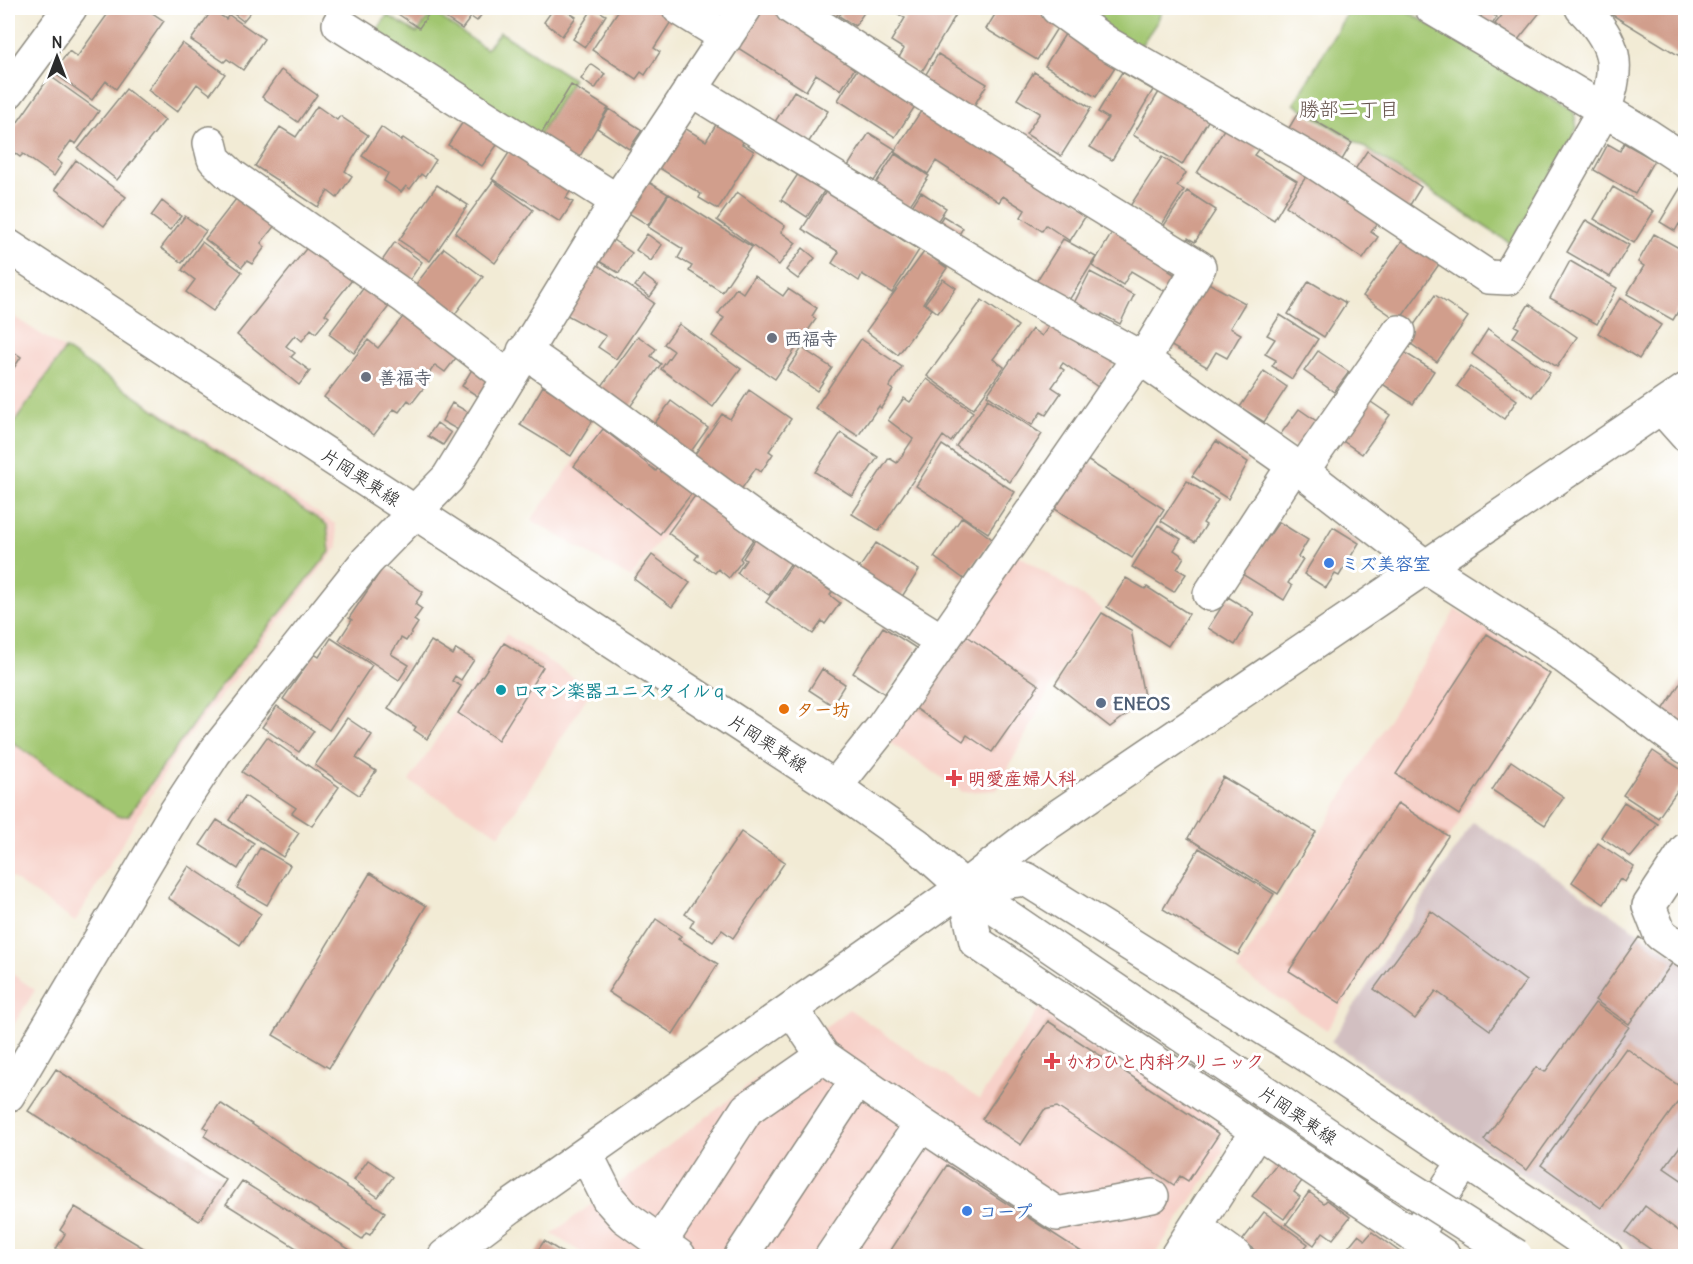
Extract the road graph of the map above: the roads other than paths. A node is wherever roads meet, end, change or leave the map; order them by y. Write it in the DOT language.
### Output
graph roads {
  1 [pos="70,8"];
  2 [pos="679,8"];
  3 [pos="746,8"];
  4 [pos="792,8"];
  5 [pos="1057,8"];
  6 [pos="1432,8"];
  7 [pos="1582,8"];
  8 [pos="339,24"];
  9 [pos="726,37"];
  10 [pos="690,89"];
  11 [pos="8,92"];
  12 [pos="1604,110"];
  13 [pos="210,143"];
  14 [pos="1686,161"];
  15 [pos="617,201"];
  16 [pos="8,246"];
  17 [pos="1399,332"];
  18 [pos="1139,357"];
  19 [pos="516,364"];
  20 [pos="1673,398"];
  21 [pos="1686,435"];
  22 [pos="1298,468"];
  23 [pos="414,512"];
  24 [pos="1427,568"];
  25 [pos="1210,594"];
  26 [pos="942,641"];
  27 [pos="1686,747"];
  28 [pos="835,787"];
  29 [pos="1686,850"];
  30 [pos="964,887"];
  31 [pos="1686,952"];
  32 [pos="792,1010"];
  33 [pos="823,1056"];
  34 [pos="12,1077"];
  35 [pos="857,1080"];
  36 [pos="921,1124"];
  37 [pos="1257,1131"];
  38 [pos="586,1154"];
  39 [pos="1465,1161"];
  40 [pos="1152,1196"];
  41 [pos="1196,1228"];
  42 [pos="1414,1237"];
  43 [pos="669,1250"];
  44 [pos="445,1257"];
  45 [pos="741,1257"];
  46 [pos="832,1257"];
  47 [pos="1177,1257"];
  48 [pos="1235,1257"];
  49 [pos="1444,1257"];
  50 [pos="1516,1257"];
  51 [pos="1606,1257"];
  1 -- 11 [label="street"];
  2 -- 9 [label="street"];
  3 -- 9 [label="street"];
  4 -- 18 [label="street"];
  5 -- 12 [label="street"];
  6 -- 12 [label="street"];
  7 -- 12 [label="street"];
  8 -- 15 [label="street"];
  9 -- 10 [label="street"];
  10 -- 15 [label="street"];
  10 -- 18 [label="street"];
  12 -- 14 [label="street"];
  13 -- 19 [label="street"];
  15 -- 19 [label="street"];
  16 -- 23 [label="street, 片岡栗東線"];
  17 -- 22 [label="street"];
  18 -- 22 [label="street"];
  18 -- 26 [label="street"];
  19 -- 23 [label="street"];
  19 -- 26 [label="street"];
  20 -- 21 [label="street"];
  20 -- 24 [label="street"];
  22 -- 24 [label="street"];
  22 -- 25 [label="street"];
  23 -- 28 [label="street, 片岡栗東線"];
  23 -- 34 [label="street"];
  24 -- 27 [label="street"];
  24 -- 30 [label="street"];
  26 -- 28 [label="street"];
  28 -- 30 [label="street, 片岡栗東線"];
  29 -- 31 [label="street"];
  30 -- 32 [label="street"];
  30 -- 37 [label="street"];
  30 -- 39 [label="street"];
  30 -- 50 [label="street, 片岡栗東線, bridge"];
  32 -- 33 [label="street"];
  32 -- 38 [label="street"];
  33 -- 35 [label="street"];
  33 -- 43 [label="street"];
  35 -- 36 [label="street"];
  35 -- 45 [label="street"];
  36 -- 40 [label="street"];
  36 -- 46 [label="street"];
  37 -- 41 [label="street"];
  37 -- 42 [label="street"];
  38 -- 43 [label="street"];
  38 -- 44 [label="street"];
  39 -- 42 [label="street"];
  39 -- 51 [label="street"];
  41 -- 47 [label="street"];
  41 -- 48 [label="street"];
  42 -- 49 [label="street"];
}
